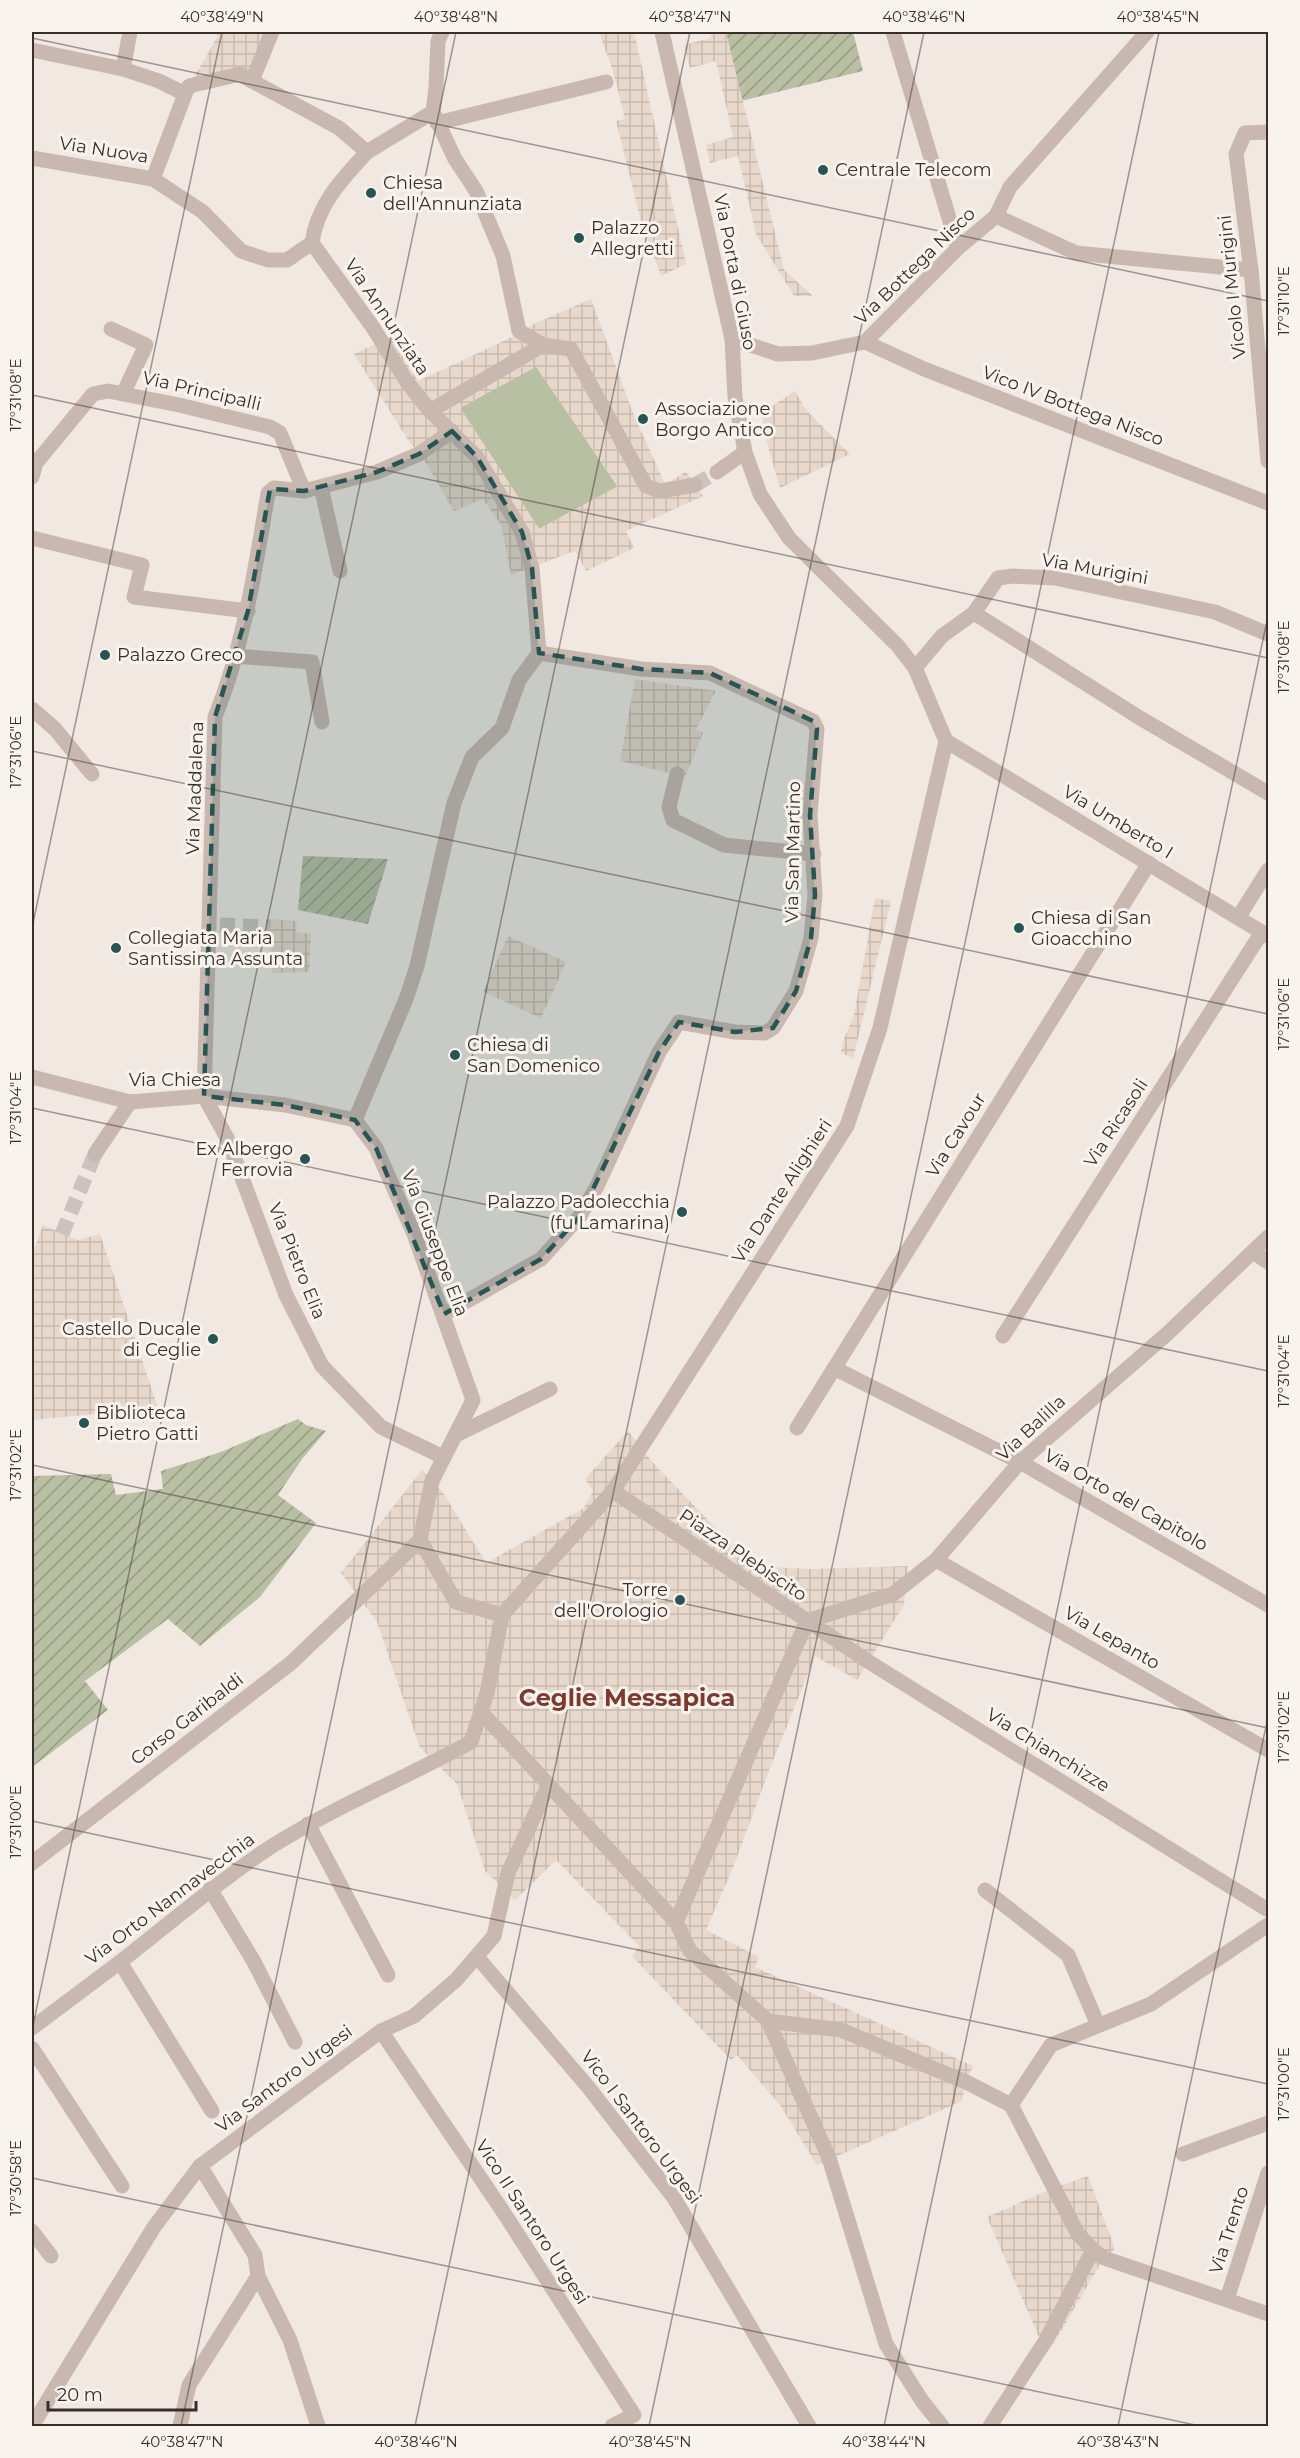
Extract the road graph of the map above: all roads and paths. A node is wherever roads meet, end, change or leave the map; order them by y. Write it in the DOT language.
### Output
graph roads {
  1 [pos="130,32"];
  2 [pos="272,32"];
  3 [pos="442,32"];
  4 [pos="662,32"];
  5 [pos="892,32"];
  6 [pos="1147,32"];
  7 [pos="32,50"];
  8 [pos="123,69"];
  9 [pos="252,81"];
  10 [pos="606,82"];
  11 [pos="185,94"];
  12 [pos="435,118"];
  13 [pos="1269,132"];
  14 [pos="367,152"];
  15 [pos="32,158"];
  16 [pos="153,179"];
  17 [pos="996,216"];
  18 [pos="312,243"];
  19 [pos="958,248"];
  20 [pos="1251,270"];
  21 [pos="111,329"];
  22 [pos="732,339"];
  23 [pos="865,342"];
  24 [pos="543,345"];
  25 [pos="123,394"];
  26 [pos="430,411"];
  27 [pos="452,431"];
  28 [pos="745,452"];
  29 [pos="1269,461"];
  30 [pos="33,466"];
  31 [pos="717,472"];
  32 [pos="695,485"];
  33 [pos="321,487"];
  34 [pos="304,491"];
  35 [pos="1269,503"];
  36 [pos="32,538"];
  37 [pos="340,571"];
  38 [pos="248,611"];
  39 [pos="974,613"];
  40 [pos="1269,633"];
  41 [pos="539,653"];
  42 [pos="235,656"];
  43 [pos="915,668"];
  44 [pos="32,709"];
  45 [pos="322,722"];
  46 [pos="946,741"];
  47 [pos="92,774"];
  48 [pos="677,774"];
  49 [pos="1269,793"];
  50 [pos="814,854"];
  51 [pos="1149,863"];
  52 [pos="1269,870"];
  53 [pos="1238,918"];
  54 [pos="1265,934"];
  55 [pos="32,1077"];
  56 [pos="204,1096"];
  57 [pos="130,1102"];
  58 [pos="355,1120"];
  59 [pos="95,1154"];
  60 [pos="1269,1237"];
  61 [pos="1252,1252"];
  62 [pos="1269,1262"];
  63 [pos="444,1314"];
  64 [pos="1003,1336"];
  65 [pos="834,1368"];
  66 [pos="550,1389"];
  67 [pos="797,1428"];
  68 [pos="458,1434"];
  69 [pos="443,1457"];
  70 [pos="1020,1462"];
  71 [pos="613,1491"];
  72 [pos="420,1540"];
  73 [pos="936,1560"];
  74 [pos="1269,1605"];
  75 [pos="502,1615"];
  76 [pos="807,1622"];
  77 [pos="482,1713"];
  78 [pos="1269,1750"];
  79 [pos="548,1786"];
  80 [pos="308,1824"];
  81 [pos="32,1863"];
  82 [pos="210,1889"];
  83 [pos="986,1890"];
  84 [pos="1269,1910"];
  85 [pos="676,1922"];
  86 [pos="1269,1925"];
  87 [pos="478,1958"];
  88 [pos="120,1962"];
  89 [pos="388,1975"];
  90 [pos="768,2021"];
  91 [pos="1098,2025"];
  92 [pos="32,2028"];
  93 [pos="381,2031"];
  94 [pos="295,2042"];
  95 [pos="32,2048"];
  96 [pos="1011,2105"];
  97 [pos="212,2111"];
  98 [pos="1269,2123"];
  99 [pos="1183,2154"];
  100 [pos="200,2166"];
  101 [pos="1268,2174"];
  102 [pos="122,2186"];
  103 [pos="32,2231"];
  104 [pos="1093,2250"];
  105 [pos="51,2256"];
  106 [pos="258,2276"];
  107 [pos="1227,2299"];
  108 [pos="1269,2314"];
  109 [pos="32,2427"];
  110 [pos="180,2427"];
  111 [pos="318,2427"];
  112 [pos="612,2427"];
  113 [pos="809,2427"];
  114 [pos="942,2427"];
  115 [pos="990,2427"];
  1 -- 8 [label="street"];
  2 -- 9 [label="street"];
  3 -- 12 [label="street"];
  4 -- 22 [label="street, Via Porta di Giuso"];
  5 -- 19 [label="street"];
  6 -- 17 [label="street, Via Bottega Nisco"];
  7 -- 8 [label="street"];
  8 -- 11 [label="street"];
  9 -- 11 [label="street"];
  9 -- 14 [label="street"];
  10 -- 12 [label="street"];
  11 -- 16 [label="street, Via Nuova"];
  12 -- 14 [label="street"];
  12 -- 24 [label="street"];
  13 -- 20 [label="street, Vicolo I Murigini"];
  14 -- 18 [label="street"];
  15 -- 16 [label="street, Via Nuova"];
  16 -- 18 [label="street"];
  17 -- 19 [label="street, Via Bottega Nisco"];
  17 -- 20 [label="street"];
  18 -- 26 [label="street, Via Annunziata"];
  19 -- 23 [label="street, Via Bottega Nisco"];
  20 -- 29 [label="street, Vicolo I Murigini"];
  21 -- 25 [label="street, Via Principalli"];
  22 -- 23 [label="street, Via Bottega Nisco"];
  22 -- 28 [label="street, Via Porta di Giuso"];
  23 -- 35 [label="street, Vico IV Bottega Nisco"];
  24 -- 26 [label="street"];
  24 -- 32 [label="street"];
  25 -- 30 [label="street, Via Principalli"];
  25 -- 34 [label="street, Via Principalli"];
  26 -- 27 [label="street, Via Annunziata"];
  27 -- 33 [label="street, Via Maddalena"];
  27 -- 41 [label="street, Via Annunziata"];
  28 -- 31 [label="street"];
  28 -- 43 [label="street, Via Porta di Giuso"];
  33 -- 34 [label="street, Via Maddalena"];
  33 -- 37 [label="street"];
  34 -- 38 [label="street, Via Maddalena"];
  36 -- 38 [label="street"];
  38 -- 42 [label="street, Via Maddalena"];
  39 -- 40 [label="street, Via Murigini"];
  39 -- 43 [label="street, Via Murigini"];
  39 -- 49 [label="street"];
  41 -- 50 [label="street, Via San Martino"];
  41 -- 58 [label="street"];
  42 -- 45 [label="street"];
  42 -- 56 [label="street, Via Maddalena"];
  43 -- 46 [label="street, Via Porta di Giuso"];
  44 -- 47 [label="street"];
  46 -- 51 [label="street, Via Umberto I"];
  46 -- 71 [label="street, Via Dante Alighieri"];
  48 -- 50 [label="street"];
  50 -- 63 [label="street, Via San Martino"];
  51 -- 53 [label="street, Via Umberto I"];
  51 -- 65 [label="street, Via Cavour"];
  52 -- 53 [label="street"];
  53 -- 54 [label="street, Via Umberto I"];
  54 -- 64 [label="street, Via Ricasoli"];
  55 -- 57 [label="street, Via Chiesa"];
  56 -- 57 [label="street, Via Chiesa"];
  56 -- 58 [label="street, Via Chiesa"];
  56 -- 69 [label="street, Via Pietro Elia"];
  57 -- 59 [label="street"];
  58 -- 63 [label="street, Via Giuseppe Elia"];
  60 -- 61 [label="street, Via Balilla"];
  61 -- 62 [label="street"];
  61 -- 70 [label="street, Via Balilla"];
  63 -- 68 [label="street, Via Giuseppe Elia"];
  65 -- 67 [label="street, Via Cavour"];
  65 -- 70 [label="street, Via Orto del Capitolo"];
  66 -- 68 [label="street"];
  68 -- 69 [label="street, Via Giuseppe Elia"];
  69 -- 72 [label="street, Via Giuseppe Elia"];
  70 -- 73 [label="street, Via Balilla"];
  70 -- 74 [label="street, Via Orto del Capitolo"];
  71 -- 75 [label="street"];
  71 -- 76 [label="street, Piazza Plebiscito"];
  72 -- 75 [label="street"];
  72 -- 81 [label="street, Corso Garibaldi"];
  73 -- 76 [label="street, Via Balilla"];
  73 -- 78 [label="street, Via Lepanto"];
  75 -- 77 [label="street"];
  76 -- 84 [label="street, Via Chianchizze"];
  76 -- 85 [label="street, Piazza Plebiscito"];
  77 -- 79 [label="street"];
  77 -- 80 [label="street, Via Orto Nannavecchia"];
  79 -- 85 [label="street"];
  79 -- 87 [label="street, Via Santoro Urgesi"];
  80 -- 82 [label="street, Via Orto Nannavecchia"];
  80 -- 89 [label="street"];
  82 -- 88 [label="street, Via Orto Nannavecchia"];
  82 -- 94 [label="street"];
  83 -- 91 [label="street"];
  85 -- 90 [label="street"];
  86 -- 91 [label="street"];
  87 -- 93 [label="street, Via Santoro Urgesi"];
  87 -- 113 [label="street, Vico I Santoro Urgesi"];
  88 -- 92 [label="street, Via Orto Nannavecchia"];
  88 -- 97 [label="street"];
  90 -- 96 [label="street"];
  90 -- 114 [label="street"];
  91 -- 96 [label="street"];
  93 -- 100 [label="street, Via Santoro Urgesi"];
  93 -- 112 [label="street, Vico II Santoro Urgesi"];
  95 -- 102 [label="street"];
  96 -- 104 [label="street"];
  98 -- 99 [label="street"];
  100 -- 106 [label="street"];
  100 -- 109 [label="street, Via Santoro Urgesi"];
  101 -- 107 [label="street, Via Trento"];
  103 -- 105 [label="street"];
  104 -- 107 [label="street"];
  104 -- 115 [label="street"];
  106 -- 110 [label="street"];
  106 -- 111 [label="street"];
  107 -- 108 [label="street"];
}
